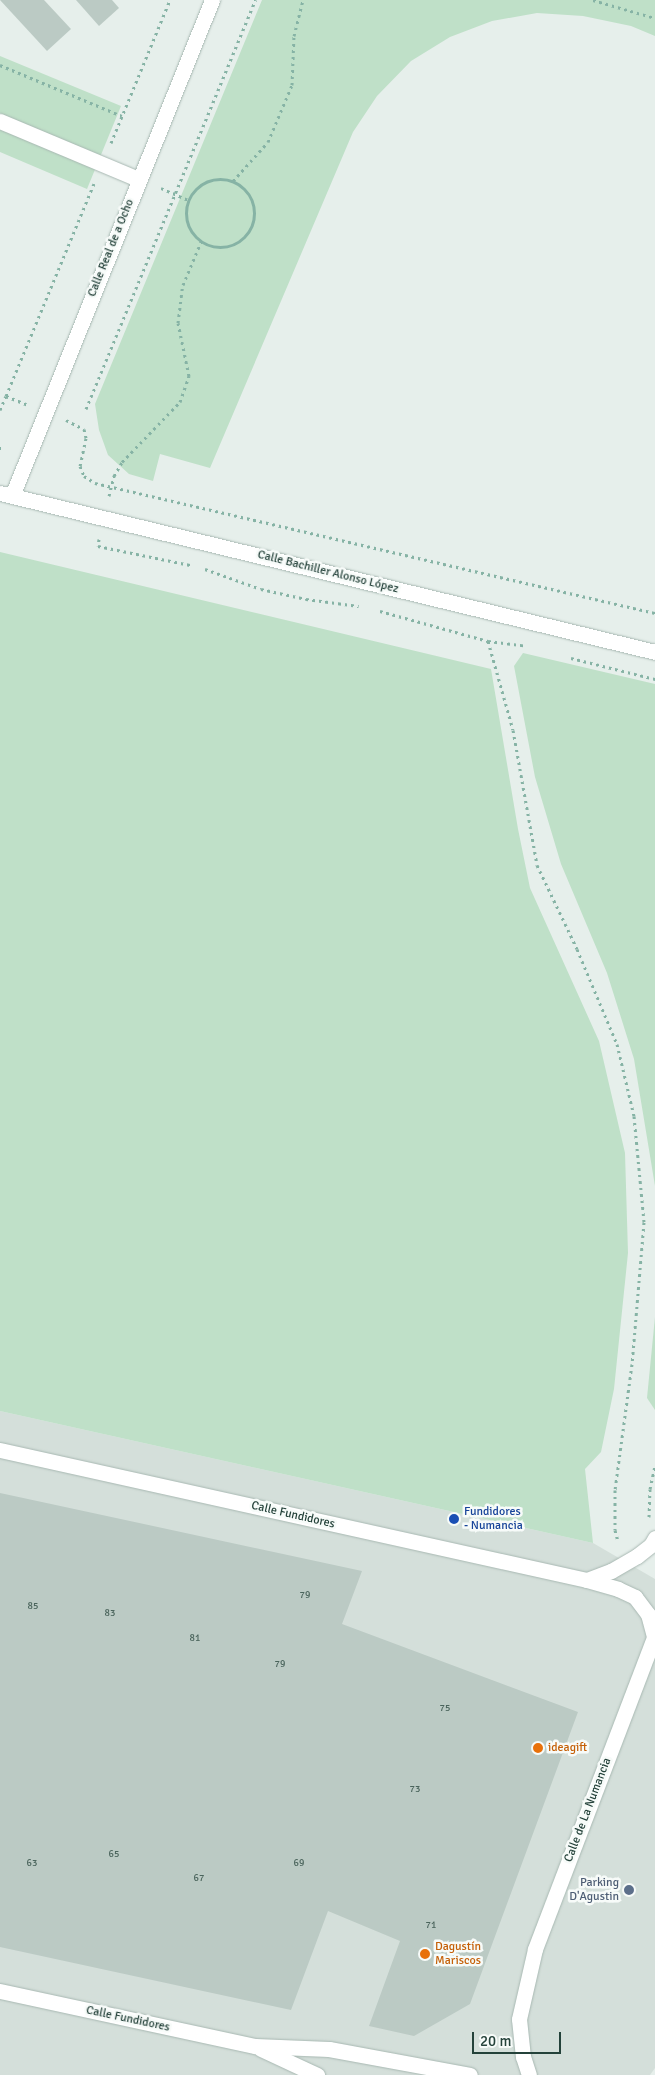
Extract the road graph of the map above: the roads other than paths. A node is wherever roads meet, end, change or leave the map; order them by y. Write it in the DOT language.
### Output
graph roads {
  1 [pos="212,0"];
  2 [pos="0,122"];
  3 [pos="138,179"];
  4 [pos="6,495"];
  5 [pos="655,652"];
  6 [pos="0,1450"];
  7 [pos="651,1543"];
  8 [pos="587,1580"];
  9 [pos="655,1635"];
  10 [pos="0,1991"];
  11 [pos="256,2046"];
  12 [pos="317,2075"];
  13 [pos="470,2075"];
  14 [pos="529,2075"];
  1 -- 3 [label="street, Calle Real de a Ocho"];
  2 -- 3 [label="street"];
  3 -- 4 [label="street, Calle Real de a Ocho"];
  4 -- 5 [label="street, Calle Bachiller Alonso López"];
  6 -- 8 [label="street, Calle Fundidores"];
  7 -- 8 [label="street"];
  8 -- 9 [label="street, Calle Fundidores"];
  9 -- 14 [label="street, Calle de La Numancia"];
  10 -- 11 [label="street, Calle Fundidores"];
  11 -- 12 [label="street, Calle Fundidores"];
  11 -- 13 [label="street, Calle Fundidores"];
}
